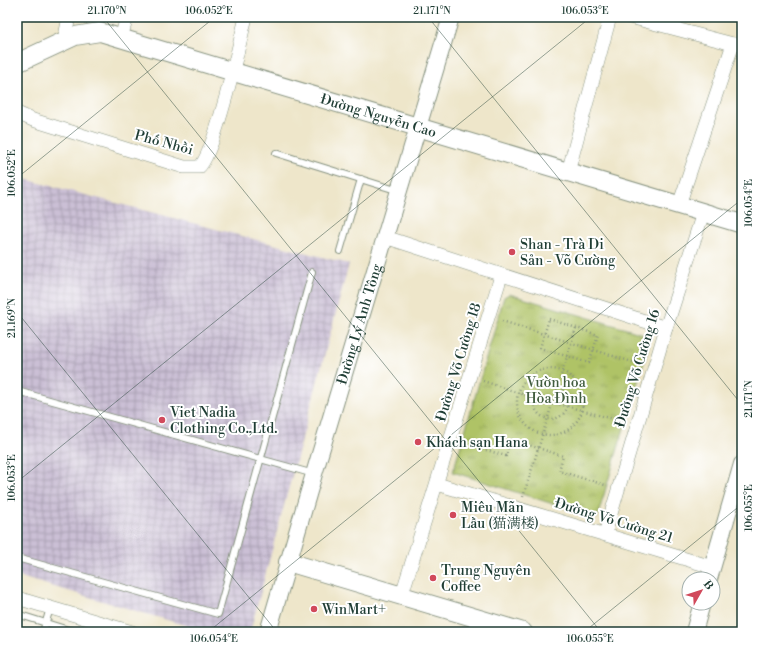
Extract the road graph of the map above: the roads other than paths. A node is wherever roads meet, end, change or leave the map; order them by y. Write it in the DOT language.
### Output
graph roads {
  1 [pos="69,17"];
  2 [pos="127,17"];
  3 [pos="246,17"];
  4 [pos="450,17"];
  5 [pos="610,17"];
  6 [pos="630,17"];
  7 [pos="121,38"];
  8 [pos="64,41"];
  9 [pos="737,44"];
  10 [pos="17,63"];
  11 [pos="233,71"];
  12 [pos="17,113"];
  13 [pos="419,128"];
  14 [pos="276,153"];
  15 [pos="568,172"];
  16 [pos="361,179"];
  17 [pos="399,191"];
  18 [pos="679,205"];
  19 [pos="703,212"];
  20 [pos="742,224"];
  21 [pos="385,237"];
  22 [pos="340,251"];
  23 [pos="312,272"];
  24 [pos="501,276"];
  25 [pos="666,328"];
  26 [pos="17,391"];
  27 [pos="261,459"];
  28 [pos="742,464"];
  29 [pos="314,474"];
  30 [pos="437,484"];
  31 [pos="605,534"];
  32 [pos="17,558"];
  33 [pos="288,562"];
  34 [pos="705,571"];
  35 [pos="711,571"];
  36 [pos="402,594"];
  37 [pos="17,598"];
  38 [pos="50,608"];
  39 [pos="700,611"];
  40 [pos="17,614"];
  41 [pos="46,623"];
  42 [pos="43,632"];
  43 [pos="75,632"];
  44 [pos="132,632"];
  45 [pos="268,632"];
  46 [pos="523,632"];
  47 [pos="694,632"];
  1 -- 8 [label="street"];
  2 -- 7 [label="street"];
  3 -- 11 [label="street, Phố Nhồi"];
  4 -- 13 [label="street, Đường Lý Anh Tông"];
  5 -- 15 [label="street"];
  6 -- 9 [label="street"];
  7 -- 8 [label="main road, Đường Nguyễn Cao"];
  7 -- 11 [label="main road, Đường Nguyễn Cao"];
  8 -- 10 [label="main road, Đường Nguyễn Cao"];
  9 -- 18 [label="street"];
  11 -- 12 [label="street, Phố Nhồi"];
  11 -- 13 [label="main road, Đường Nguyễn Cao"];
  13 -- 15 [label="main road, Đường Nguyễn Cao"];
  13 -- 17 [label="street, Đường Lý Anh Tông"];
  14 -- 16 [label="lane"];
  15 -- 18 [label="main road, Đường Nguyễn Cao"];
  16 -- 17 [label="lane"];
  16 -- 22 [label="lane"];
  17 -- 21 [label="street, Đường Lý Anh Tông"];
  18 -- 19 [label="main road, Đường Nguyễn Cao"];
  19 -- 20 [label="main road, Đường Nguyễn Cao"];
  19 -- 25 [label="street, Đường Võ Cường 16"];
  21 -- 24 [label="street"];
  21 -- 29 [label="street, Đường Lý Anh Tông"];
  23 -- 27 [label="lane"];
  24 -- 25 [label="street"];
  24 -- 30 [label="street, Đường Võ Cường 18"];
  25 -- 31 [label="street, Đường Võ Cường 16"];
  26 -- 27 [label="lane"];
  27 -- 29 [label="lane"];
  27 -- 32 [label="lane"];
  28 -- 35 [label="street"];
  29 -- 33 [label="street, Đường Lý Anh Tông"];
  30 -- 31 [label="street, Đường Võ Cường 21"];
  30 -- 36 [label="street, Đường Võ Cường 18"];
  31 -- 34 [label="street, Đường Võ Cường 21"];
  33 -- 36 [label="main road"];
  33 -- 45 [label="street, Đường Lý Anh Tông"];
  36 -- 46 [label="main road"];
  37 -- 38 [label="street"];
  38 -- 41 [label="lane"];
  38 -- 44 [label="street"];
  39 -- 47 [label="street"];
  40 -- 41 [label="lane"];
  41 -- 42 [label="lane"];
  41 -- 43 [label="lane"];
}
